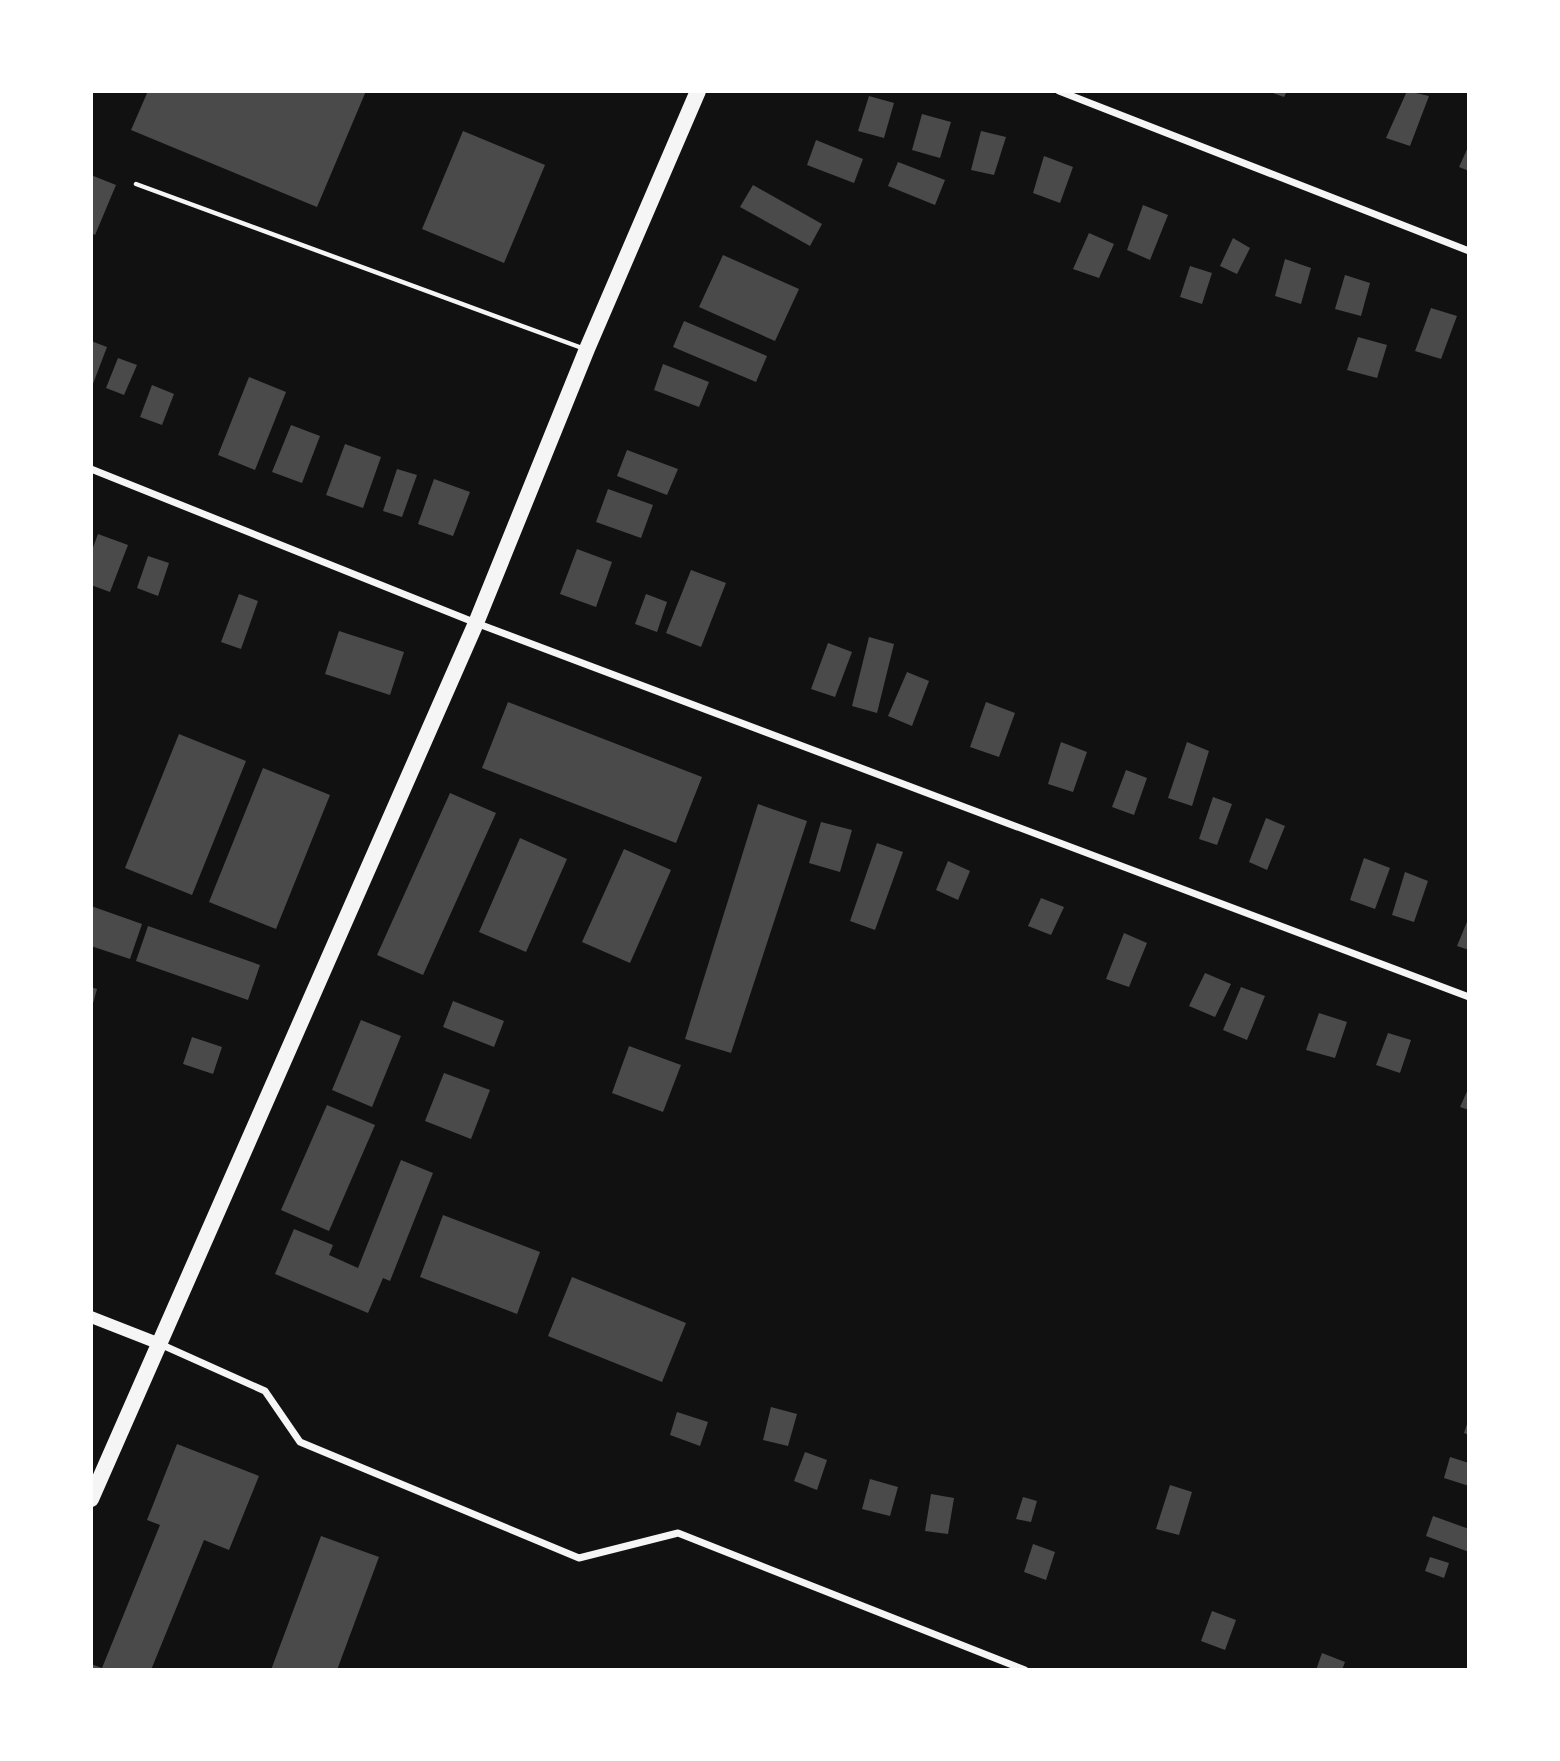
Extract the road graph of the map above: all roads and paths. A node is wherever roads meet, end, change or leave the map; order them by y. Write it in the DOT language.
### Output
graph roads {
  1 [pos="698,91"];
  2 [pos="1059,91"];
  3 [pos="136,184"];
  4 [pos="1469,251"];
  5 [pos="586,349"];
  6 [pos="91,469"];
  7 [pos="476,624"];
  8 [pos="1469,997"];
  9 [pos="91,1317"];
  10 [pos="160,1344"];
  11 [pos="91,1499"];
  12 [pos="1025,1670"];
  1 -- 5 [label="main road"];
  2 -- 4 [label="street"];
  3 -- 5 [label="lane"];
  5 -- 7 [label="main road"];
  6 -- 7 [label="street"];
  7 -- 8 [label="street"];
  7 -- 10 [label="main road"];
  9 -- 10 [label="street"];
  10 -- 11 [label="main road"];
  10 -- 12 [label="street"];
}
